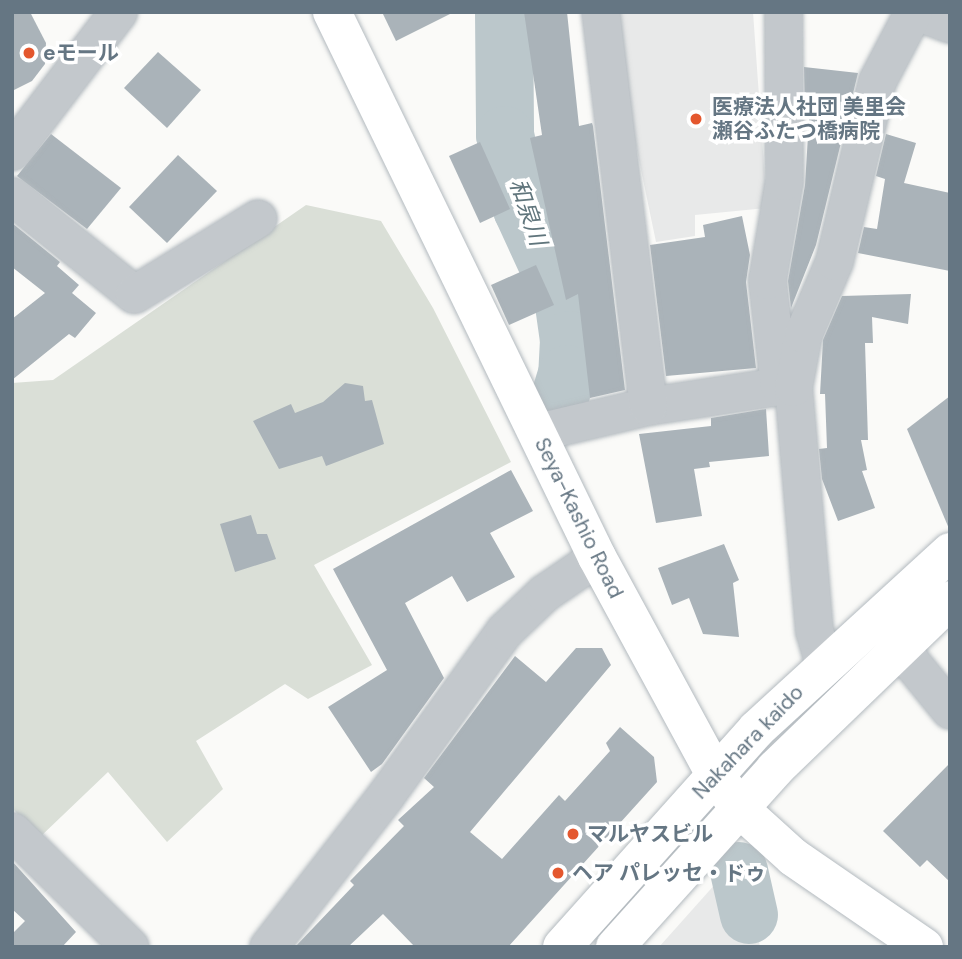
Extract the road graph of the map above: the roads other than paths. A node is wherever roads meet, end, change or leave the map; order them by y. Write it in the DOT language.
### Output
graph roads {
  1 [pos="118,12"];
  2 [pos="332,12"];
  3 [pos="600,12"];
  4 [pos="783,12"];
  5 [pos="913,12"];
  6 [pos="919,12"];
  7 [pos="950,24"];
  8 [pos="12,151"];
  9 [pos="12,196"];
  10 [pos="258,218"];
  11 [pos="786,386"];
  12 [pos="648,406"];
  13 [pos="537,432"];
  14 [pos="950,552"];
  15 [pos="597,557"];
  16 [pos="950,600"];
  17 [pos="898,646"];
  18 [pos="824,665"];
  19 [pos="950,710"];
  20 [pos="715,774"];
  21 [pos="739,808"];
  22 [pos="14,835"];
  23 [pos="131,947"];
  24 [pos="268,947"];
  25 [pos="562,947"];
  26 [pos="615,947"];
  27 [pos="924,947"];
  1 -- 8 [label="street"];
  2 -- 13 [label="main road, Seya-Kashio Road"];
  3 -- 12 [label="street"];
  4 -- 11 [label="street"];
  5 -- 11 [label="street"];
  6 -- 7 [label="street"];
  9 -- 10 [label="street"];
  11 -- 12 [label="street"];
  11 -- 18 [label="street"];
  12 -- 13 [label="street"];
  13 -- 15 [label="main road, Seya-Kashio Road"];
  14 -- 18 [label="main road, Nakahara kaido"];
  15 -- 20 [label="main road, Seya-Kashio Road"];
  15 -- 24 [label="street"];
  16 -- 17 [label="main road, Nakahara kaido"];
  17 -- 19 [label="street"];
  17 -- 21 [label="main road, Nakahara kaido"];
  18 -- 20 [label="main road, Nakahara kaido"];
  20 -- 21 [label="main road, Seya-Kashio Road"];
  20 -- 25 [label="main road, Nakahara kaido"];
  21 -- 26 [label="main road, Nakahara kaido"];
  21 -- 27 [label="main road, Seya-Kashio Road"];
  22 -- 23 [label="street"];
}
